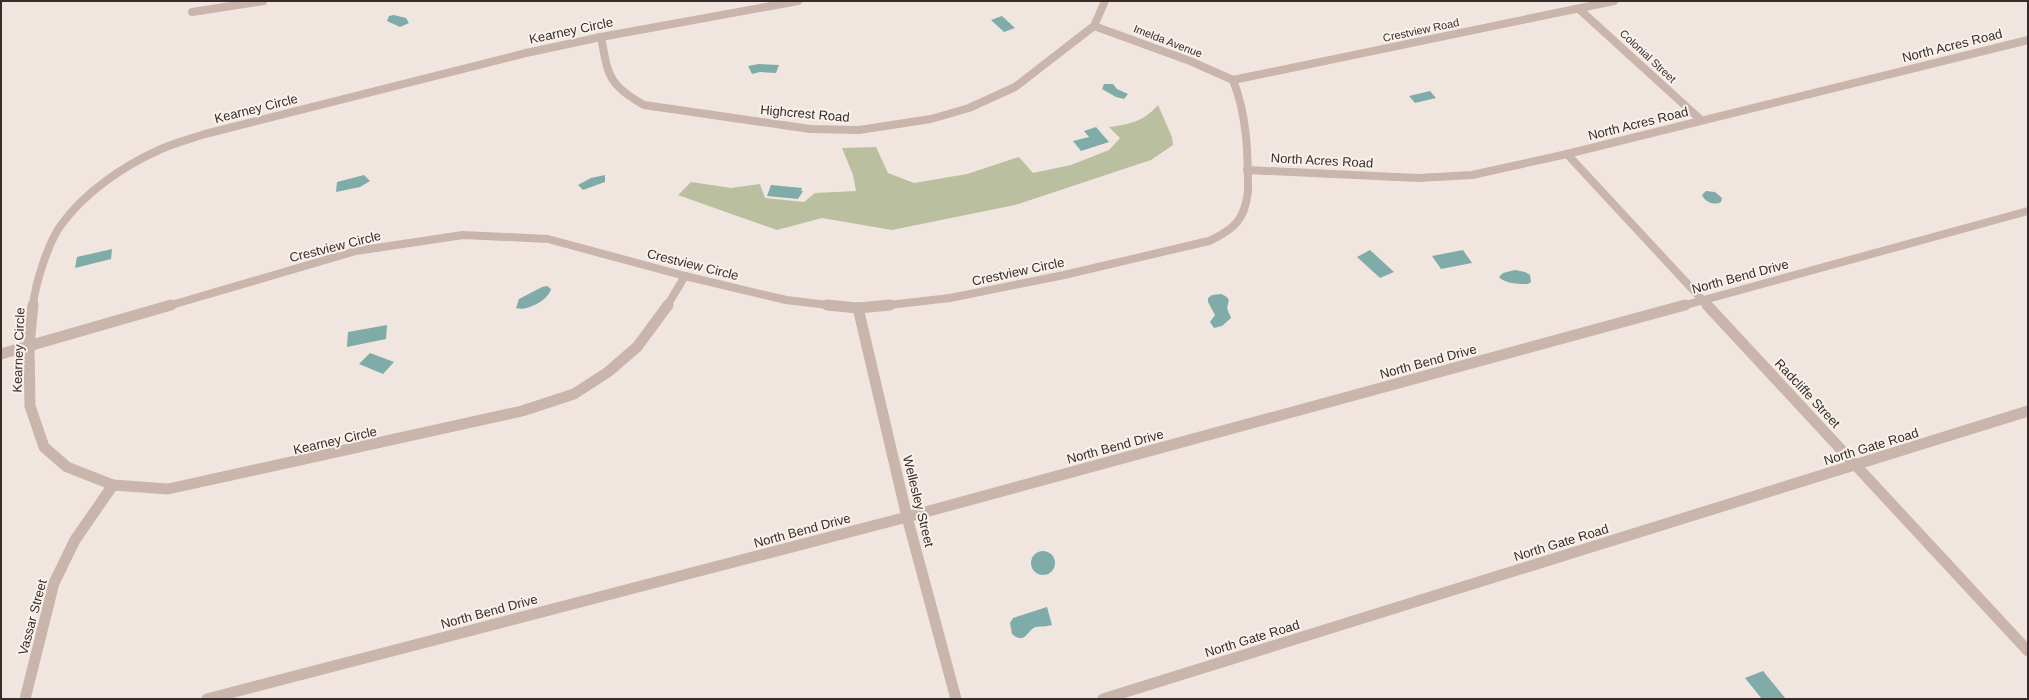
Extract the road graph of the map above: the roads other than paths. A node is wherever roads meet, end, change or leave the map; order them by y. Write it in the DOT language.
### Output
graph roads {
  1 [pos="262,1"];
  2 [pos="798,1"];
  3 [pos="1105,1"];
  4 [pos="1614,1"];
  5 [pos="1579,8"];
  6 [pos="192,12"];
  7 [pos="1094,26"];
  8 [pos="601,37"];
  9 [pos="2028,40"];
  10 [pos="1232,80"];
  11 [pos="1701,120"];
  12 [pos="1567,154"];
  13 [pos="1247,170"];
  14 [pos="2028,211"];
  15 [pos="685,276"];
  16 [pos="1703,300"];
  17 [pos="858,308"];
  18 [pos="29,345"];
  19 [pos="1,354"];
  20 [pos="2028,411"];
  21 [pos="1856,466"];
  22 [pos="113,485"];
  23 [pos="907,517"];
  24 [pos="2028,651"];
  25 [pos="25,699"];
  26 [pos="207,699"];
  27 [pos="956,699"];
  28 [pos="1103,699"];
  1 -- 6 [label="street"];
  2 -- 8 [label="street, Kearney Circle"];
  3 -- 7 [label="street, Highcrest Road"];
  4 -- 5 [label="street, Crestview Road"];
  5 -- 10 [label="street, Crestview Road"];
  5 -- 11 [label="street, Colonial Street"];
  7 -- 8 [label="street, Highcrest Road"];
  7 -- 10 [label="street, Imelda Avenue"];
  8 -- 18 [label="street, Kearney Circle"];
  9 -- 11 [label="street, North Acres Road"];
  10 -- 13 [label="street, Crestview Circle"];
  11 -- 12 [label="street, North Acres Road"];
  12 -- 13 [label="street, North Acres Road"];
  12 -- 16 [label="street, Radcliffe Street"];
  13 -- 17 [label="street, Crestview Circle"];
  14 -- 16 [label="street, North Bend Drive"];
  15 -- 17 [label="street, Crestview Circle"];
  15 -- 18 [label="street, Crestview Circle"];
  15 -- 22 [label="street, Kearney Circle"];
  16 -- 21 [label="street, Radcliffe Street"];
  16 -- 23 [label="street, North Bend Drive"];
  17 -- 23 [label="street, Wellesley Street"];
  18 -- 19 [label="street, Crestview Circle"];
  18 -- 22 [label="street, Kearney Circle"];
  20 -- 21 [label="street, North Gate Road"];
  21 -- 24 [label="street, Radcliffe Street"];
  21 -- 28 [label="street, North Gate Road"];
  22 -- 25 [label="street, Vassar Street"];
  23 -- 26 [label="street, North Bend Drive"];
  23 -- 27 [label="street, Wellesley Street"];
}
